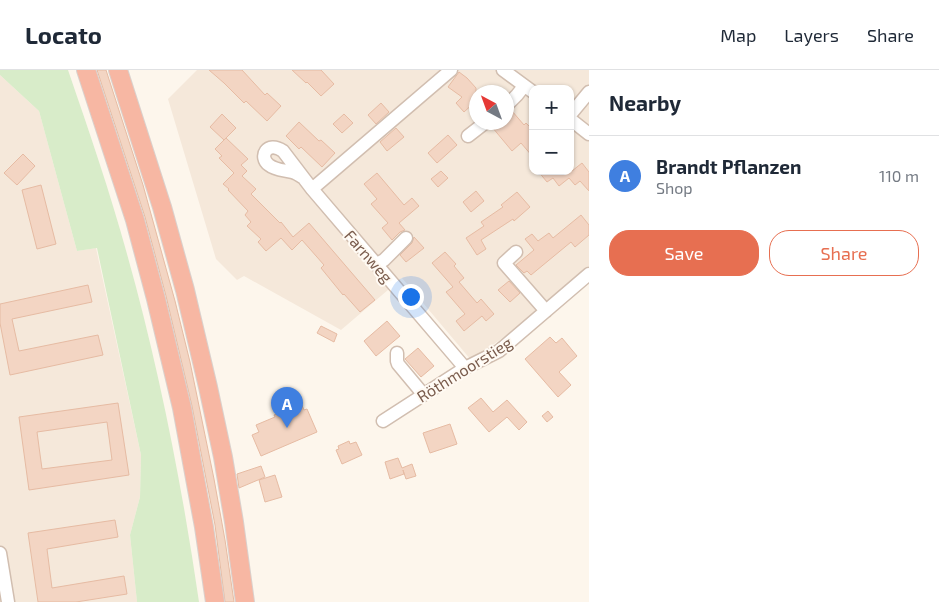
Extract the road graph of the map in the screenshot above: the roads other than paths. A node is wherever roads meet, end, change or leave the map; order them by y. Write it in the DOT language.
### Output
graph roads {
  1 [pos="86,70"];
  2 [pos="118,70"];
  3 [pos="451,70"];
  4 [pos="503,70"];
  5 [pos="529,89"];
  6 [pos="589,92"];
  7 [pos="514,98"];
  8 [pos="574,110"];
  9 [pos="574,122"];
  10 [pos="476,130"];
  11 [pos="589,134"];
  12 [pos="468,136"];
  13 [pos="302,177"];
  14 [pos="312,189"];
  15 [pos="406,238"];
  16 [pos="516,252"];
  17 [pos="377,264"];
  18 [pos="589,274"];
  19 [pos="546,311"];
  20 [pos="397,353"];
  21 [pos="465,368"];
  22 [pos="423,394"];
  23 [pos="382,421"];
  24 [pos="0,554"];
  25 [pos="8,602"];
  26 [pos="215,602"];
  27 [pos="245,602"];
  1 -- 26 [label="highway"];
  2 -- 27 [label="highway"];
  3 -- 14 [label="street"];
  4 -- 5 [label="street"];
  5 -- 7 [label="street"];
  6 -- 8 [label="street"];
  9 -- 11 [label="street"];
  10 -- 12 [label="street"];
  13 -- 14 [label="street, Farnweg"];
  14 -- 17 [label="street, Farnweg"];
  15 -- 17 [label="street"];
  16 -- 19 [label="street"];
  17 -- 21 [label="street, Farnweg"];
  18 -- 19 [label="street, Röthmoorstieg"];
  19 -- 21 [label="street, Röthmoorstieg"];
  20 -- 22 [label="street"];
  21 -- 22 [label="street, Röthmoorstieg"];
  22 -- 23 [label="street, Röthmoorstieg"];
  24 -- 25 [label="street"];
}
